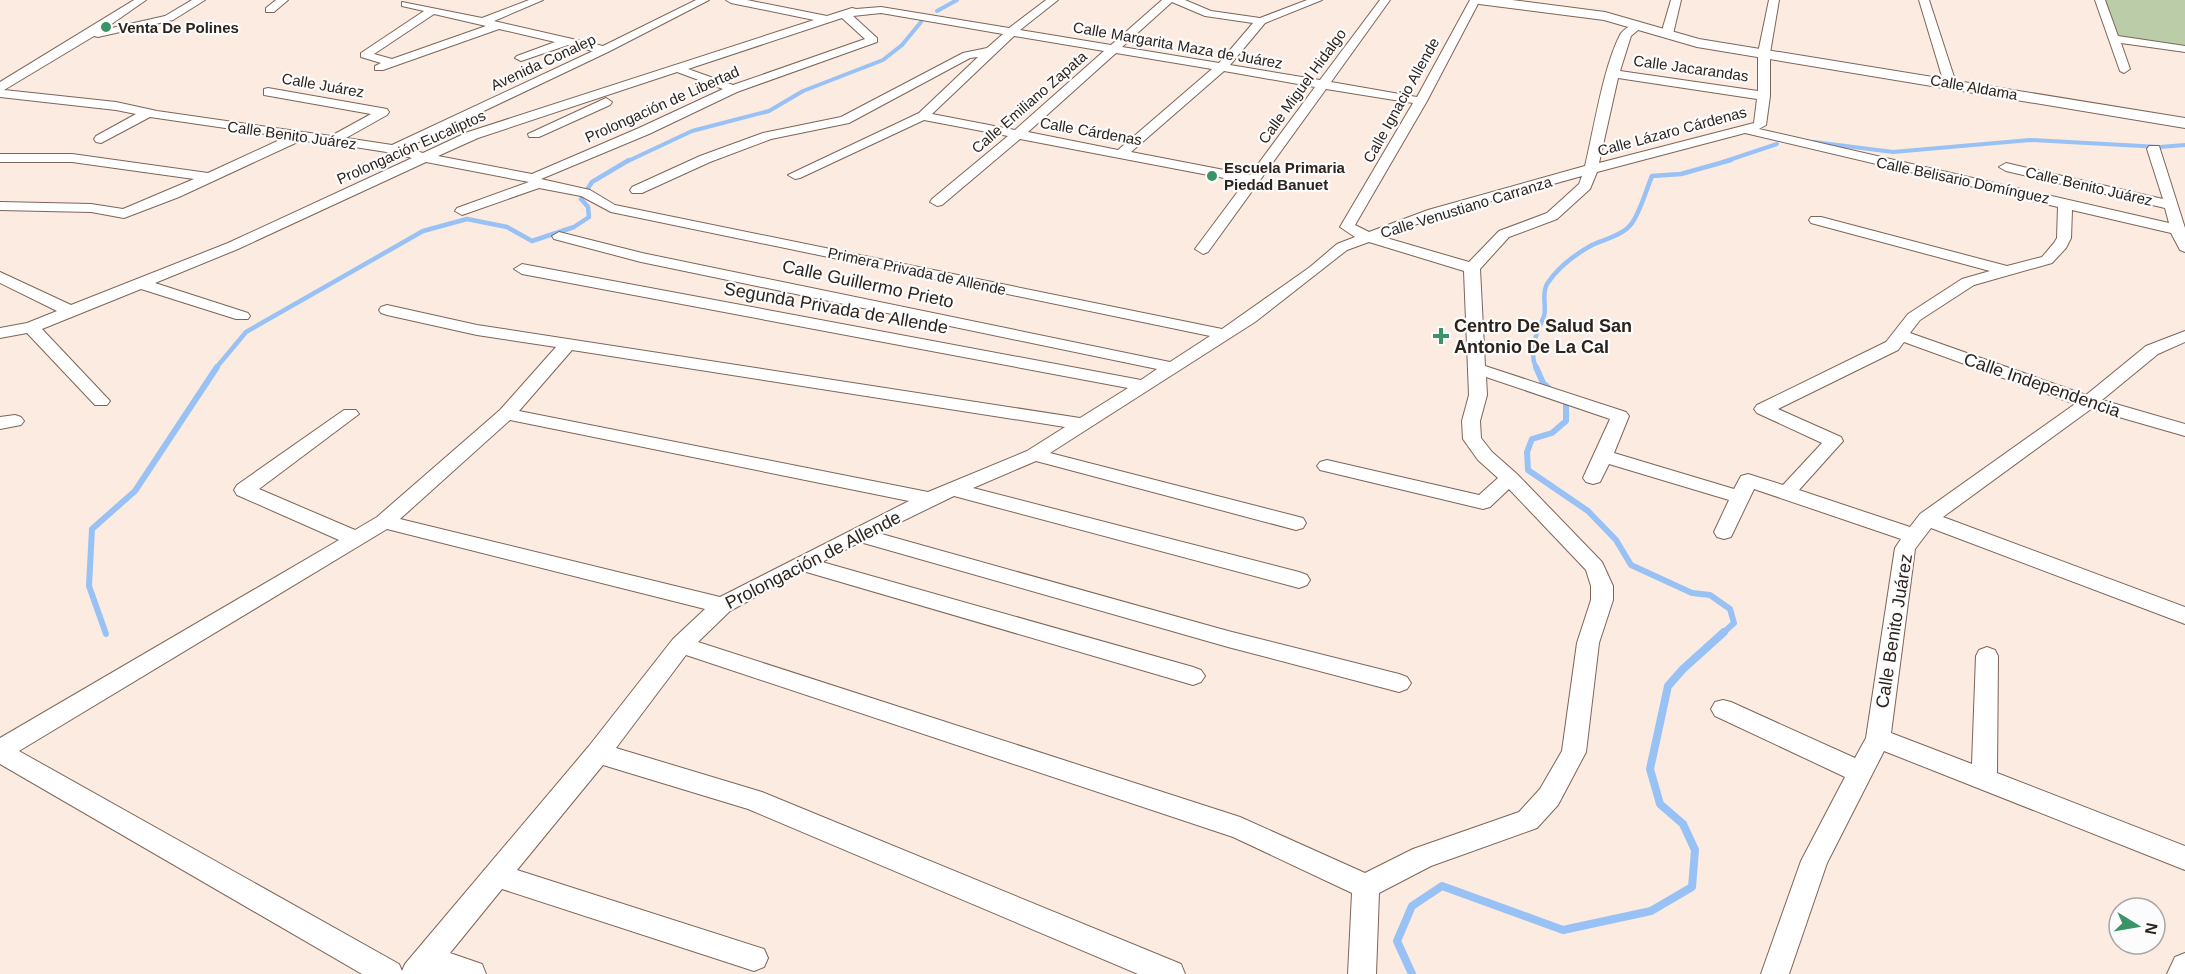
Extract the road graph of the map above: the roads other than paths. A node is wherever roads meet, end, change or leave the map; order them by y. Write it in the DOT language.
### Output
graph roads {
  1 [pos="141,0"];
  2 [pos="200,0"];
  3 [pos="283,0"];
  4 [pos="538,0"];
  5 [pos="704,0"];
  6 [pos="731,0"];
  7 [pos="882,0"];
  8 [pos="1053,0"];
  9 [pos="1168,0"];
  10 [pos="1176,0"];
  11 [pos="1317,0"];
  12 [pos="1385,0"];
  13 [pos="1477,0"];
  14 [pos="1676,0"];
  15 [pos="1774,0"];
  16 [pos="1924,0"];
  17 [pos="2100,0"];
  18 [pos="411,2"];
  19 [pos="1573,5"];
  20 [pos="270,10"];
  21 [pos="433,10"];
  22 [pos="844,15"];
  23 [pos="930,18"];
  24 [pos="828,20"];
  25 [pos="1262,21"];
  26 [pos="483,22"];
  27 [pos="496,26"];
  28 [pos="1639,26"];
  29 [pos="1011,32"];
  30 [pos="1667,34"];
  31 [pos="81,39"];
  32 [pos="2115,39"];
  33 [pos="568,41"];
  34 [pos="2185,49"];
  35 [pos="604,50"];
  36 [pos="1114,50"];
  37 [pos="993,51"];
  38 [pos="1764,53"];
  39 [pos="521,58"];
  40 [pos="392,63"];
  41 [pos="379,68"];
  42 [pos="676,68"];
  43 [pos="1221,68"];
  44 [pos="2124,69"];
  45 [pos="1613,74"];
  46 [pos="648,77"];
  47 [pos="1950,83"];
  48 [pos="1322,84"];
  49 [pos="0,87"];
  50 [pos="733,88"];
  51 [pos="268,92"];
  52 [pos="0,93"];
  53 [pos="1764,96"];
  54 [pos="1421,101"];
  55 [pos="148,113"];
  56 [pos="923,116"];
  57 [pos="2185,123"];
  58 [pos="1747,130"];
  59 [pos="534,134"];
  60 [pos="1017,135"];
  61 [pos="297,136"];
  62 [pos="101,139"];
  63 [pos="330,142"];
  64 [pos="394,149"];
  65 [pos="2154,149"];
  66 [pos="1122,153"];
  67 [pos="422,157"];
  68 [pos="0,158"];
  69 [pos="2006,167"];
  70 [pos="1591,169"];
  71 [pos="795,175"];
  72 [pos="207,177"];
  73 [pos="1254,180"];
  74 [pos="536,181"];
  75 [pos="637,190"];
  76 [pos="937,202"];
  77 [pos="2066,203"];
  78 [pos="2172,205"];
  79 [pos="0,206"];
  80 [pos="611,208"];
  81 [pos="462,211"];
  82 [pos="1816,220"];
  83 [pos="1396,227"];
  84 [pos="559,236"];
  85 [pos="1367,237"];
  86 [pos="2182,237"];
  87 [pos="1402,248"];
  88 [pos="1203,249"];
  89 [pos="1472,268"];
  90 [pos="522,269"];
  91 [pos="1315,270"];
  92 [pos="2007,271"];
  93 [pos="0,277"];
  94 [pos="139,283"];
  95 [pos="387,310"];
  96 [pos="70,311"];
  97 [pos="242,316"];
  98 [pos="30,327"];
  99 [pos="0,333"];
  100 [pos="1223,334"];
  101 [pos="1900,335"];
  102 [pos="2185,336"];
  103 [pos="568,344"];
  104 [pos="1171,367"];
  105 [pos="1475,368"];
  106 [pos="1142,385"];
  107 [pos="101,401"];
  108 [pos="2089,402"];
  109 [pos="350,414"];
  110 [pos="506,414"];
  111 [pos="1083,424"];
  112 [pos="2185,430"];
  113 [pos="1034,455"];
  114 [pos="1604,456"];
  115 [pos="1327,466"];
  116 [pos="1510,478"];
  117 [pos="1593,478"];
  118 [pos="954,490"];
  119 [pos="1786,492"];
  120 [pos="1740,497"];
  121 [pos="930,499"];
  122 [pos="1927,519"];
  123 [pos="384,522"];
  124 [pos="1296,523"];
  125 [pos="1724,532"];
  126 [pos="858,535"];
  127 [pos="1914,536"];
  128 [pos="356,539"];
  129 [pos="801,563"];
  130 [pos="1299,580"];
  131 [pos="723,604"];
  132 [pos="2185,616"];
  133 [pos="681,645"];
  134 [pos="1987,656"];
  135 [pos="1193,676"];
  136 [pos="1400,683"];
  137 [pos="1723,709"];
  138 [pos="1878,738"];
  139 [pos="0,751"];
  140 [pos="598,753"];
  141 [pos="1860,772"];
  142 [pos="1984,780"];
  143 [pos="2185,858"];
  144 [pos="497,876"];
  145 [pos="1366,886"];
  146 [pos="754,958"];
  147 [pos="421,967"];
  148 [pos="2185,968"];
  149 [pos="1780,972"];
  150 [pos="389,974"];
  151 [pos="472,974"];
  152 [pos="1171,974"];
  153 [pos="1362,974"];
  154 [pos="2181,974"];
  1 -- 31 [label="street"];
  2 -- 31 [label="street"];
  3 -- 20 [label="street"];
  4 -- 26 [label="street"];
  5 -- 35 [label="street, Avenida Conalep"];
  6 -- 24 [label="street"];
  7 -- 22 [label="street, Prolongación Eucaliptos"];
  8 -- 29 [label="street"];
  9 -- 36 [label="street, Calle Emiliano Zapata"];
  10 -- 25 [label="street"];
  11 -- 25 [label="street"];
  12 -- 48 [label="street, Calle Miguel Hidalgo"];
  13 -- 19 [label="street, Calle Aldama"];
  13 -- 54 [label="street, Calle Ignacio Allende"];
  14 -- 30 [label="street"];
  15 -- 38 [label="street, Calle Lázaro Cárdenas"];
  16 -- 47 [label="street"];
  17 -- 32 [label="street"];
  18 -- 21 [label="street"];
  19 -- 28 [label="street, Calle Aldama"];
  21 -- 26 [label="street"];
  21 -- 40 [label="street"];
  22 -- 23 [label="street, Prolongación Eucaliptos"];
  22 -- 24 [label="street, Prolongación Eucaliptos"];
  22 -- 50 [label="street, Prolongación de Libertad"];
  23 -- 29 [label="street, Calle Margarita Maza de Juárez"];
  24 -- 42 [label="street, Prolongación Eucaliptos"];
  25 -- 43 [label="street"];
  26 -- 27 [label="street"];
  27 -- 33 [label="street"];
  27 -- 40 [label="street"];
  28 -- 30 [label="street, Calle Aldama"];
  28 -- 45 [label="street, Calle Venustiano Carranza"];
  29 -- 36 [label="street, Calle Margarita Maza de Juárez"];
  29 -- 37 [label="street"];
  30 -- 38 [label="street, Calle Aldama"];
  31 -- 49 [label="street"];
  32 -- 34 [label="street"];
  32 -- 44 [label="street"];
  33 -- 35 [label="street"];
  33 -- 39 [label="street"];
  35 -- 64 [label="street, Avenida Conalep"];
  36 -- 43 [label="street, Calle Margarita Maza de Juárez"];
  36 -- 60 [label="street, Calle Emiliano Zapata"];
  37 -- 56 [label="street"];
  37 -- 75 [label="street"];
  38 -- 47 [label="street, Calle Aldama"];
  38 -- 53 [label="street, Calle Lázaro Cárdenas"];
  40 -- 41 [label="street"];
  42 -- 46 [label="street, Prolongación Eucaliptos"];
  42 -- 50 [label="street"];
  43 -- 48 [label="street, Calle Margarita Maza de Juárez"];
  43 -- 66 [label="street"];
  45 -- 53 [label="street, Calle Jacarandas"];
  45 -- 70 [label="street, Calle Venustiano Carranza"];
  46 -- 59 [label="street"];
  46 -- 67 [label="street, Prolongación Eucaliptos"];
  47 -- 57 [label="street, Calle Aldama"];
  48 -- 54 [label="street, Calle Margarita Maza de Juárez"];
  48 -- 73 [label="street, Calle Miguel Hidalgo"];
  50 -- 74 [label="street, Prolongación de Libertad"];
  51 -- 63 [label="street, Calle Juárez"];
  52 -- 55 [label="street, Calle Benito Juárez"];
  53 -- 58 [label="street, Calle Lázaro Cárdenas"];
  54 -- 85 [label="street, Calle Ignacio Allende"];
  55 -- 61 [label="street, Calle Benito Juárez"];
  55 -- 62 [label="street"];
  56 -- 60 [label="street, Calle Cárdenas"];
  56 -- 71 [label="street"];
  58 -- 70 [label="street, Calle Lázaro Cárdenas"];
  58 -- 77 [label="street, Calle Belisario Domínguez"];
  60 -- 66 [label="street, Calle Cárdenas"];
  60 -- 76 [label="street, Calle Emiliano Zapata"];
  61 -- 63 [label="street, Calle Benito Juárez"];
  61 -- 72 [label="street"];
  63 -- 64 [label="street, Calle Benito Juárez"];
  64 -- 67 [label="street, Calle Benito Juárez"];
  65 -- 78 [label="street, Calle Benito Juárez"];
  66 -- 73 [label="street, Calle Cárdenas"];
  67 -- 74 [label="street, Calle Benito Juárez"];
  67 -- 94 [label="street, Prolongación Eucaliptos"];
  68 -- 72 [label="street"];
  69 -- 78 [label="street, Calle Benito Juárez"];
  70 -- 83 [label="street, Calle Venustiano Carranza"];
  70 -- 89 [label="street, Calle Venustiano Carranza"];
  72 -- 79 [label="street"];
  73 -- 88 [label="street, Calle Miguel Hidalgo"];
  74 -- 80 [label="street, Calle Benito Juárez"];
  74 -- 81 [label="street, Prolongación de Libertad"];
  77 -- 86 [label="street, Calle Belisario Domínguez"];
  77 -- 92 [label="street"];
  78 -- 86 [label="street, Calle Benito Juárez"];
  80 -- 100 [label="street, Primera Privada de Allende"];
  82 -- 92 [label="street"];
  83 -- 85 [label="street, Calle Venustiano Carranza"];
  83 -- 87 [label="street"];
  84 -- 104 [label="street, Calle Guillermo Prieto"];
  85 -- 87 [label="street"];
  85 -- 91 [label="street, Calle Venustiano Carranza"];
  87 -- 89 [label="street"];
  89 -- 105 [label="street"];
  90 -- 106 [label="street, Segunda Privada de Allende"];
  91 -- 100 [label="street, Prolongación de Allende"];
  92 -- 101 [label="street"];
  93 -- 96 [label="street"];
  94 -- 96 [label="street, Prolongación Eucaliptos"];
  94 -- 97 [label="street"];
  95 -- 103 [label="street"];
  96 -- 98 [label="street, Prolongación Eucaliptos"];
  98 -- 99 [label="street, Prolongación Eucaliptos"];
  98 -- 107 [label="street"];
  100 -- 104 [label="street, Prolongación de Allende"];
  101 -- 108 [label="street, Calle Independencia"];
  101 -- 119 [label="street"];
  102 -- 108 [label="street, Calle Benito Juárez"];
  103 -- 110 [label="street"];
  103 -- 111 [label="street"];
  104 -- 106 [label="street, Prolongación de Allende"];
  105 -- 114 [label="street"];
  105 -- 116 [label="street"];
  106 -- 111 [label="street, Prolongación de Allende"];
  108 -- 112 [label="street, Calle Independencia"];
  108 -- 122 [label="street, Calle Benito Juárez"];
  109 -- 128 [label="street"];
  110 -- 121 [label="street"];
  110 -- 123 [label="street"];
  111 -- 113 [label="street, Prolongación de Allende"];
  113 -- 118 [label="street, Prolongación de Allende"];
  113 -- 124 [label="street"];
  114 -- 117 [label="street"];
  114 -- 120 [label="street"];
  115 -- 116 [label="street"];
  116 -- 145 [label="street"];
  118 -- 121 [label="street, Prolongación de Allende"];
  118 -- 130 [label="street"];
  119 -- 120 [label="street"];
  119 -- 127 [label="street"];
  120 -- 125 [label="street"];
  121 -- 126 [label="street, Prolongación de Allende"];
  122 -- 127 [label="street, Calle Benito Juárez"];
  122 -- 132 [label="street"];
  123 -- 128 [label="street"];
  123 -- 131 [label="street"];
  126 -- 129 [label="street, Prolongación de Allende"];
  126 -- 136 [label="street"];
  127 -- 138 [label="street, Calle Benito Juárez"];
  128 -- 139 [label="street"];
  129 -- 131 [label="street, Prolongación de Allende"];
  129 -- 135 [label="street"];
  131 -- 133 [label="street, Prolongación de Allende"];
  133 -- 140 [label="street, Prolongación de Allende"];
  133 -- 145 [label="street"];
  134 -- 142 [label="street"];
  137 -- 141 [label="street"];
  138 -- 141 [label="street, Calle Benito Juárez"];
  138 -- 142 [label="street"];
  139 -- 150 [label="street"];
  140 -- 144 [label="street, Prolongación de Allende"];
  140 -- 152 [label="street"];
  141 -- 149 [label="street, Calle Benito Juárez"];
  142 -- 143 [label="street"];
  144 -- 146 [label="street"];
  144 -- 147 [label="street, Prolongación de Allende"];
  145 -- 153 [label="street"];
  147 -- 151 [label="street"];
  148 -- 154 [label="street"];
}
